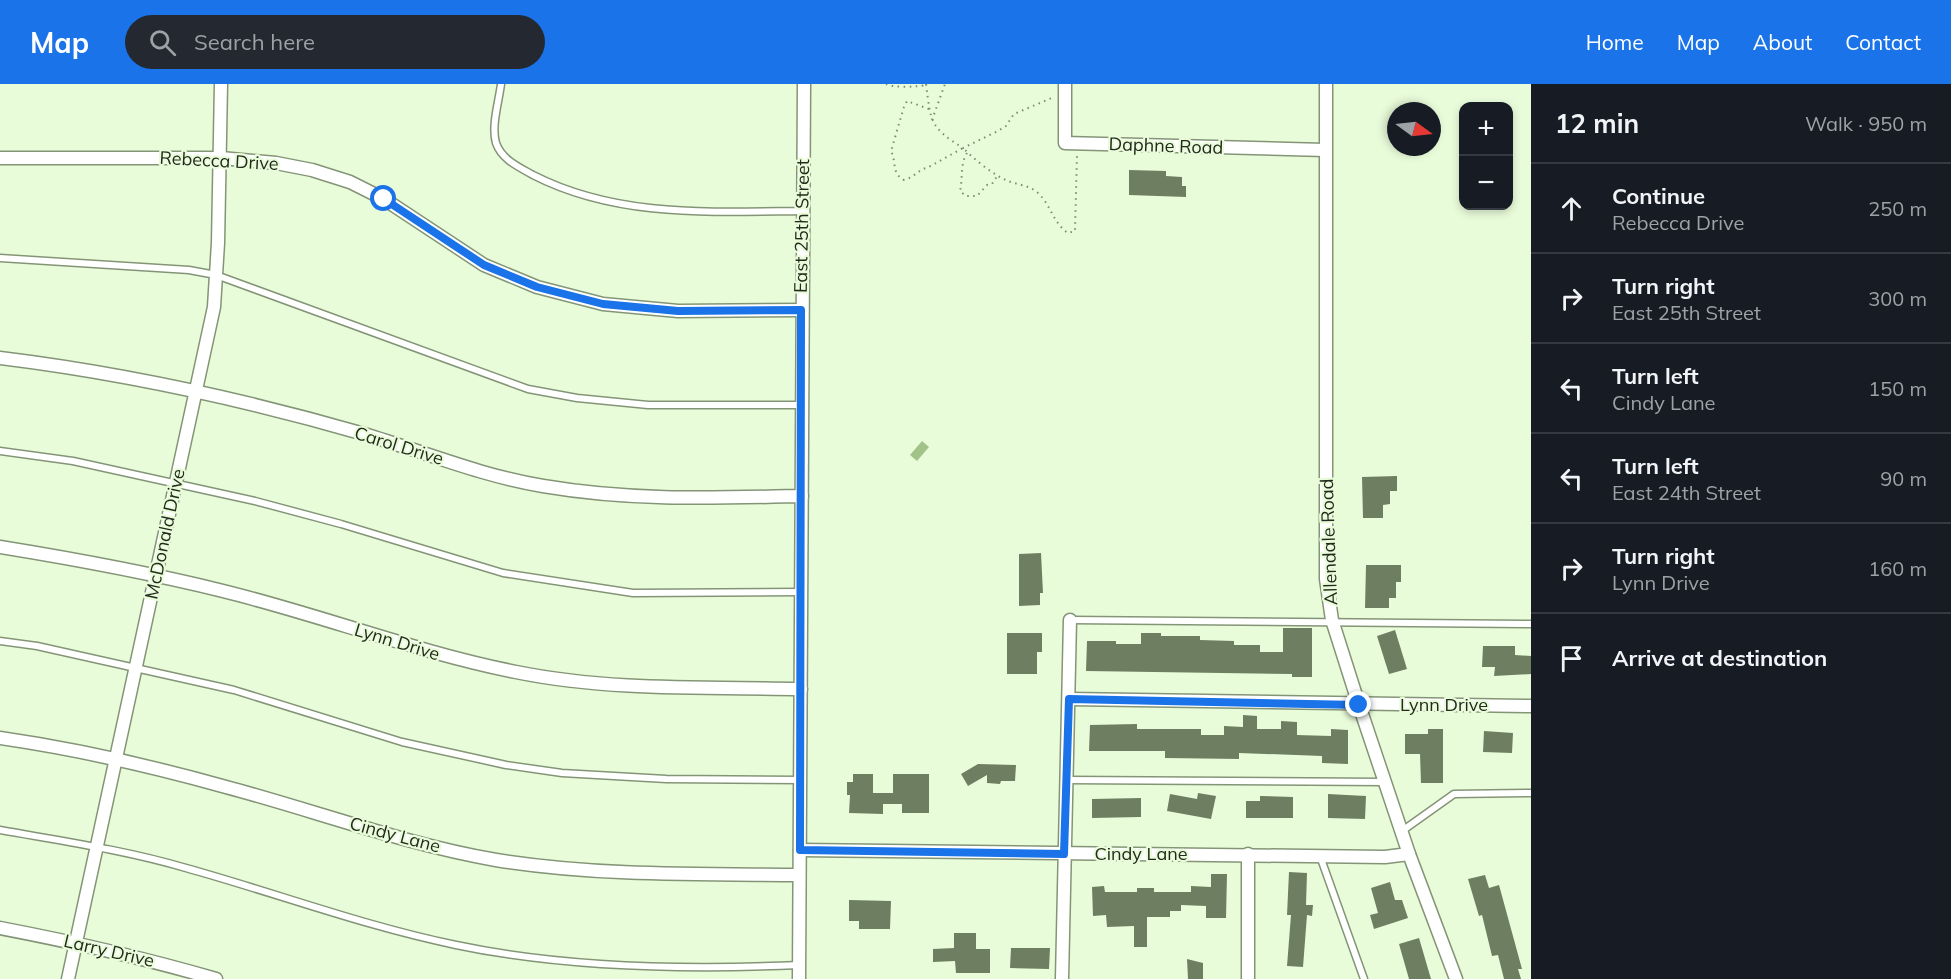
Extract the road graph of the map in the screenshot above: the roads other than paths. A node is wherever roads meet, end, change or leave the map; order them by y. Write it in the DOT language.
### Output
graph roads {
  1 [pos="221,84"];
  2 [pos="501,84"];
  3 [pos="804,84"];
  4 [pos="1326,84"];
  5 [pos="1065,89"];
  6 [pos="1325,150"];
  7 [pos="0,158"];
  8 [pos="221,158"];
  9 [pos="802,211"];
  10 [pos="0,258"];
  11 [pos="216,275"];
  12 [pos="801,310"];
  13 [pos="0,358"];
  14 [pos="196,392"];
  15 [pos="802,405"];
  16 [pos="0,451"];
  17 [pos="176,484"];
  18 [pos="802,496"];
  19 [pos="0,548"];
  20 [pos="155,577"];
  21 [pos="801,592"];
  22 [pos="1070,620"];
  23 [pos="1333,622"];
  24 [pos="1531,624"];
  25 [pos="0,641"];
  26 [pos="135,668"];
  27 [pos="801,689"];
  28 [pos="1069,699"];
  29 [pos="1359,705"];
  30 [pos="1531,706"];
  31 [pos="0,738"];
  32 [pos="116,759"];
  33 [pos="800,780"];
  34 [pos="1066,780"];
  35 [pos="1385,782"];
  36 [pos="1531,793"];
  37 [pos="0,830"];
  38 [pos="1401,831"];
  39 [pos="97,847"];
  40 [pos="800,850"];
  41 [pos="1064,854"];
  42 [pos="1248,854"];
  43 [pos="1409,854"];
  44 [pos="1320,856"];
  45 [pos="799,875"];
  46 [pos="0,928"];
  47 [pos="76,942"];
  48 [pos="799,965"];
  49 [pos="68,979"];
  50 [pos="216,979"];
  51 [pos="799,979"];
  52 [pos="1062,979"];
  53 [pos="1248,979"];
  54 [pos="1364,979"];
  55 [pos="1455,979"];
  1 -- 8 [label="street, McDonald Drive"];
  2 -- 9 [label="lane"];
  3 -- 9 [label="street, East 25th Street"];
  4 -- 6 [label="street, Allendale Road"];
  5 -- 6 [label="street, Daphne Road"];
  6 -- 23 [label="street, Allendale Road"];
  7 -- 8 [label="street, Rebecca Drive"];
  8 -- 11 [label="street, McDonald Drive"];
  8 -- 12 [label="street, Rebecca Drive"];
  9 -- 12 [label="street, East 25th Street"];
  10 -- 11 [label="lane"];
  11 -- 14 [label="street, McDonald Drive"];
  11 -- 15 [label="lane"];
  12 -- 15 [label="street, East 25th Street"];
  13 -- 14 [label="street, Carol Drive"];
  14 -- 17 [label="street, McDonald Drive"];
  14 -- 18 [label="street, Carol Drive"];
  15 -- 18 [label="street, East 25th Street"];
  16 -- 17 [label="lane"];
  17 -- 20 [label="street, McDonald Drive"];
  17 -- 21 [label="lane"];
  18 -- 21 [label="street, East 25th Street"];
  19 -- 20 [label="street, Lynn Drive"];
  20 -- 26 [label="street, McDonald Drive"];
  20 -- 27 [label="street, Lynn Drive"];
  21 -- 27 [label="street, East 25th Street"];
  22 -- 23 [label="lane"];
  22 -- 28 [label="street"];
  23 -- 24 [label="lane"];
  23 -- 29 [label="street, Allendale Road"];
  25 -- 26 [label="lane"];
  26 -- 32 [label="street, McDonald Drive"];
  26 -- 33 [label="lane"];
  27 -- 33 [label="street, East 25th Street"];
  28 -- 29 [label="street, Lynn Drive"];
  28 -- 34 [label="street"];
  29 -- 30 [label="street, Lynn Drive"];
  29 -- 35 [label="street, Allendale Road"];
  31 -- 32 [label="street, Cindy Lane"];
  32 -- 39 [label="street, McDonald Drive"];
  32 -- 45 [label="street, Cindy Lane"];
  33 -- 40 [label="street, East 25th Street"];
  34 -- 35 [label="lane"];
  34 -- 41 [label="street"];
  35 -- 38 [label="street, Allendale Road"];
  36 -- 38 [label="lane"];
  37 -- 39 [label="lane"];
  38 -- 43 [label="street, Allendale Road"];
  39 -- 47 [label="street, McDonald Drive"];
  39 -- 48 [label="lane"];
  40 -- 41 [label="street, Cindy Lane"];
  40 -- 45 [label="street, East 25th Street"];
  41 -- 42 [label="street, Cindy Lane"];
  41 -- 52 [label="street"];
  42 -- 44 [label="street, Cindy Lane"];
  42 -- 53 [label="street"];
  43 -- 44 [label="street, Cindy Lane"];
  43 -- 55 [label="street, Allendale Road"];
  44 -- 54 [label="lane"];
  45 -- 48 [label="street, East 25th Street"];
  46 -- 47 [label="street, Larry Drive"];
  47 -- 49 [label="street, McDonald Drive"];
  47 -- 50 [label="street, Larry Drive"];
  48 -- 51 [label="street, East 25th Street"];
}
